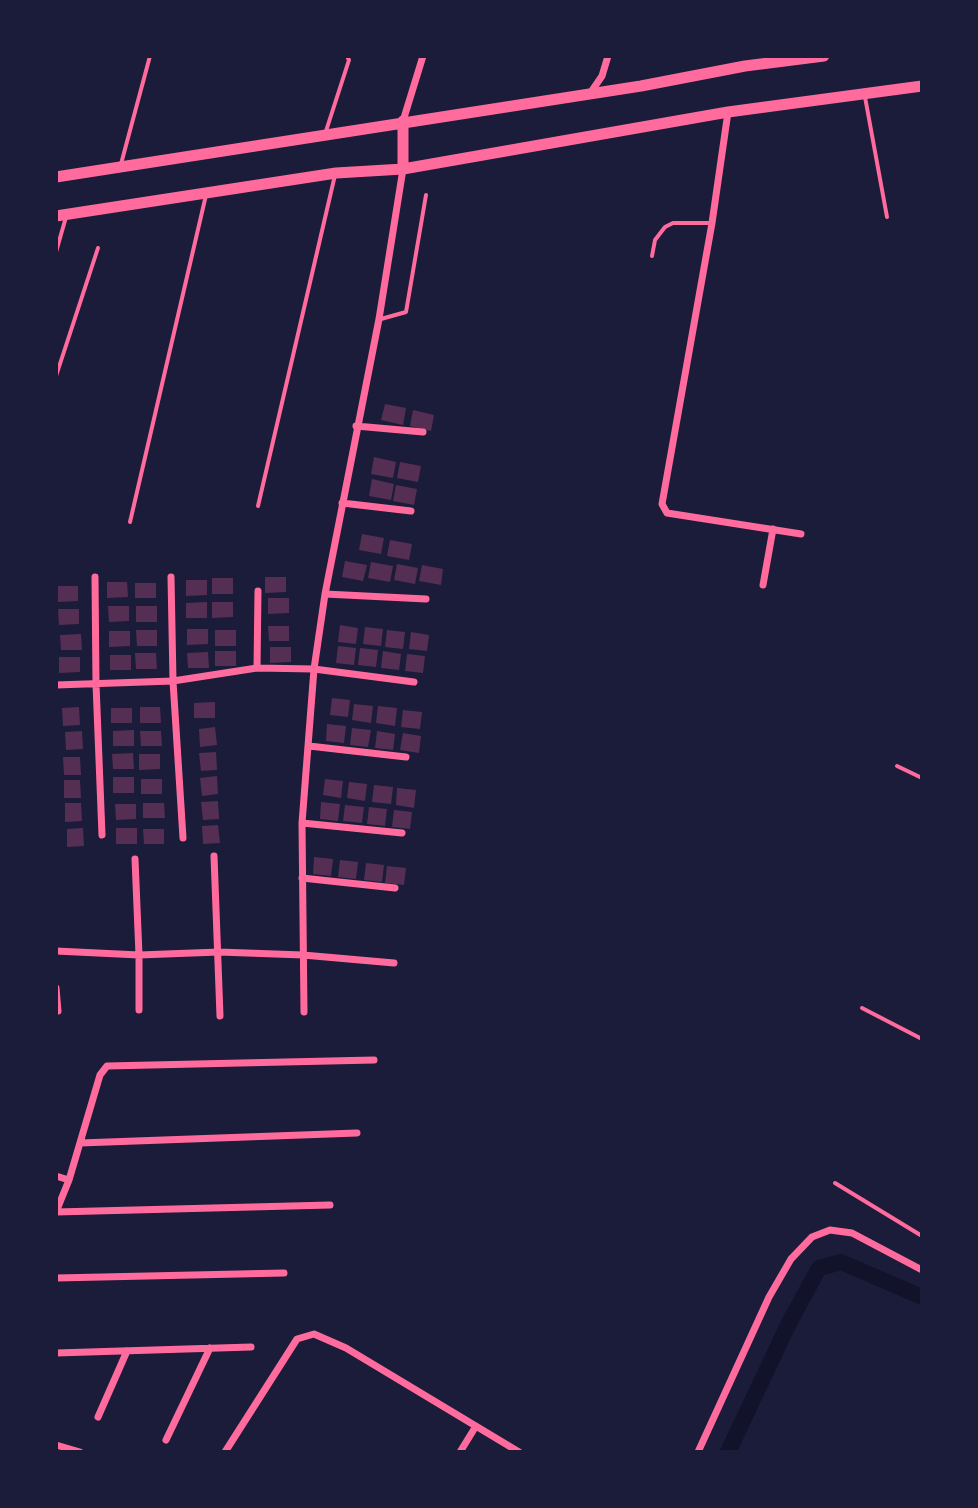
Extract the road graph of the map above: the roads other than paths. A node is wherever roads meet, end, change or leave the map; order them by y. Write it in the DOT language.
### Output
graph roads {
  1 [pos="150,56"];
  2 [pos="347,56"];
  3 [pos="423,56"];
  4 [pos="608,56"];
  5 [pos="824,56"];
  6 [pos="746,61"];
  7 [pos="922,86"];
  8 [pos="591,92"];
  9 [pos="865,95"];
  10 [pos="728,112"];
  11 [pos="403,121"];
  12 [pos="325,133"];
  13 [pos="120,166"];
  14 [pos="403,169"];
  15 [pos="336,173"];
  16 [pos="56,177"];
  17 [pos="207,193"];
  18 [pos="426,195"];
  19 [pos="61,216"];
  20 [pos="887,217"];
  21 [pos="712,223"];
  22 [pos="98,248"];
  23 [pos="56,252"];
  24 [pos="652,256"];
  25 [pos="379,319"];
  26 [pos="56,376"];
  27 [pos="356,426"];
  28 [pos="423,432"];
  29 [pos="342,503"];
  30 [pos="258,506"];
  31 [pos="411,511"];
  32 [pos="130,522"];
  33 [pos="773,529"];
  34 [pos="801,534"];
  35 [pos="95,577"];
  36 [pos="171,577"];
  37 [pos="763,585"];
  38 [pos="258,591"];
  39 [pos="325,594"];
  40 [pos="426,599"];
  41 [pos="257,668"];
  42 [pos="314,669"];
  43 [pos="173,681"];
  44 [pos="414,682"];
  45 [pos="96,684"];
  46 [pos="56,685"];
  47 [pos="309,746"];
  48 [pos="406,757"];
  49 [pos="897,766"];
  50 [pos="922,778"];
  51 [pos="302,823"];
  52 [pos="402,833"];
  53 [pos="102,835"];
  54 [pos="183,838"];
  55 [pos="214,856"];
  56 [pos="135,859"];
  57 [pos="302,878"];
  58 [pos="395,888"];
  59 [pos="56,951"];
  60 [pos="219,952"];
  61 [pos="139,955"];
  62 [pos="303,955"];
  63 [pos="394,963"];
  64 [pos="56,988"];
  65 [pos="862,1008"];
  66 [pos="139,1010"];
  67 [pos="58,1011"];
  68 [pos="304,1012"];
  69 [pos="220,1016"];
  70 [pos="922,1039"];
  71 [pos="374,1060"];
  72 [pos="357,1133"];
  73 [pos="80,1143"];
  74 [pos="56,1176"];
  75 [pos="69,1180"];
  76 [pos="835,1183"];
  77 [pos="330,1205"];
  78 [pos="56,1212"];
  79 [pos="922,1236"];
  80 [pos="922,1270"];
  81 [pos="284,1273"];
  82 [pos="56,1278"];
  83 [pos="251,1347"];
  84 [pos="210,1348"];
  85 [pos="127,1351"];
  86 [pos="56,1353"];
  87 [pos="98,1417"];
  88 [pos="476,1426"];
  89 [pos="166,1440"];
  90 [pos="56,1445"];
  91 [pos="80,1452"];
  92 [pos="225,1452"];
  93 [pos="460,1452"];
  94 [pos="519,1452"];
  95 [pos="698,1452"];
  1 -- 13 [label="lane"];
  2 -- 12 [label="lane"];
  3 -- 11 [label="street"];
  4 -- 8 [label="street"];
  5 -- 6 [label="main road"];
  6 -- 8 [label="main road"];
  7 -- 9 [label="main road"];
  8 -- 11 [label="main road"];
  9 -- 10 [label="main road"];
  9 -- 20 [label="lane"];
  10 -- 14 [label="main road"];
  10 -- 21 [label="street"];
  11 -- 12 [label="main road"];
  11 -- 14 [label="main road"];
  12 -- 13 [label="main road"];
  13 -- 16 [label="main road"];
  14 -- 15 [label="main road"];
  14 -- 25 [label="street"];
  15 -- 17 [label="main road"];
  15 -- 30 [label="lane"];
  17 -- 19 [label="main road"];
  17 -- 32 [label="lane"];
  18 -- 25 [label="lane"];
  19 -- 23 [label="lane"];
  21 -- 24 [label="lane"];
  21 -- 33 [label="street"];
  22 -- 26 [label="lane"];
  25 -- 27 [label="street"];
  27 -- 28 [label="street"];
  27 -- 29 [label="street"];
  29 -- 31 [label="street"];
  29 -- 39 [label="street"];
  33 -- 34 [label="street"];
  33 -- 37 [label="street"];
  35 -- 45 [label="street"];
  36 -- 43 [label="street"];
  38 -- 41 [label="street"];
  39 -- 40 [label="street"];
  39 -- 42 [label="street"];
  41 -- 42 [label="street"];
  41 -- 43 [label="street"];
  42 -- 44 [label="street"];
  42 -- 47 [label="street"];
  43 -- 45 [label="street"];
  43 -- 54 [label="street"];
  45 -- 46 [label="street"];
  45 -- 53 [label="street"];
  47 -- 48 [label="street"];
  47 -- 51 [label="street"];
  49 -- 50 [label="lane"];
  51 -- 52 [label="street"];
  51 -- 57 [label="street"];
  55 -- 60 [label="street"];
  56 -- 61 [label="street"];
  57 -- 58 [label="street"];
  57 -- 62 [label="street"];
  59 -- 61 [label="street"];
  60 -- 61 [label="street"];
  60 -- 62 [label="street"];
  60 -- 69 [label="street"];
  61 -- 66 [label="street"];
  62 -- 63 [label="street"];
  62 -- 68 [label="street"];
  64 -- 67 [label="street"];
  65 -- 70 [label="lane"];
  71 -- 73 [label="street"];
  72 -- 73 [label="street"];
  73 -- 75 [label="street"];
  74 -- 75 [label="street"];
  75 -- 78 [label="street"];
  76 -- 79 [label="lane"];
  77 -- 78 [label="street"];
  80 -- 95 [label="street"];
  81 -- 82 [label="street"];
  83 -- 84 [label="street"];
  84 -- 85 [label="street"];
  84 -- 89 [label="street"];
  85 -- 86 [label="street"];
  85 -- 87 [label="street"];
  88 -- 92 [label="street"];
  88 -- 93 [label="street"];
  88 -- 94 [label="street"];
  90 -- 91 [label="street"];
}
